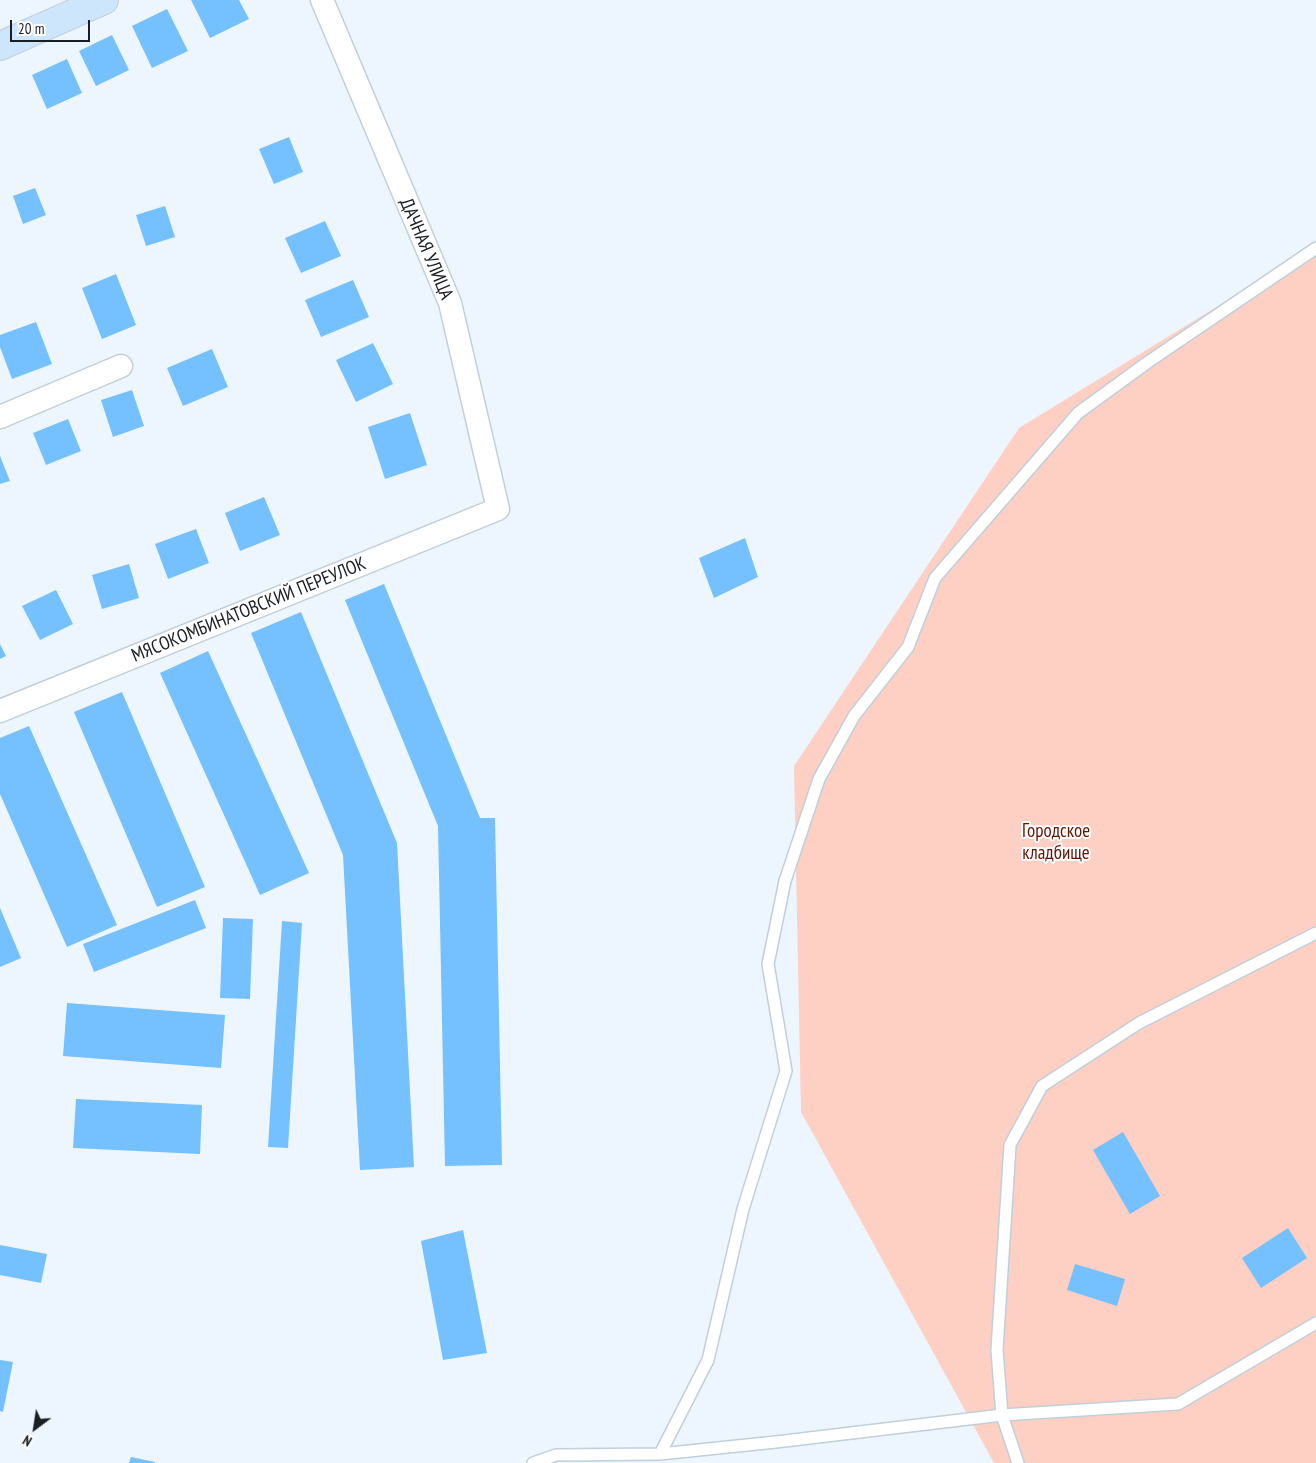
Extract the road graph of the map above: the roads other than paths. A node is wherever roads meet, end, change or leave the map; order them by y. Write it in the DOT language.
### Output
graph roads {
  1 [pos="104,0"];
  2 [pos="322,0"];
  3 [pos="0,46"];
  4 [pos="1316,248"];
  5 [pos="120,366"];
  6 [pos="0,417"];
  7 [pos="498,509"];
  8 [pos="0,710"];
  9 [pos="1316,933"];
  10 [pos="1316,1323"];
  11 [pos="1002,1415"];
  12 [pos="660,1454"];
  13 [pos="533,1463"];
  14 [pos="1018,1463"];
  1 -- 3 [label="street"];
  2 -- 7 [label="street, ДАЧНАЯ УЛИЦА"];
  4 -- 12 [label="lane"];
  5 -- 6 [label="street"];
  7 -- 8 [label="street, МЯСОКОМБИНАТОВСКИЙ ПЕРЕУЛОК"];
  9 -- 11 [label="lane"];
  10 -- 11 [label="lane"];
  11 -- 12 [label="lane"];
  11 -- 14 [label="lane"];
  12 -- 13 [label="lane"];
}
